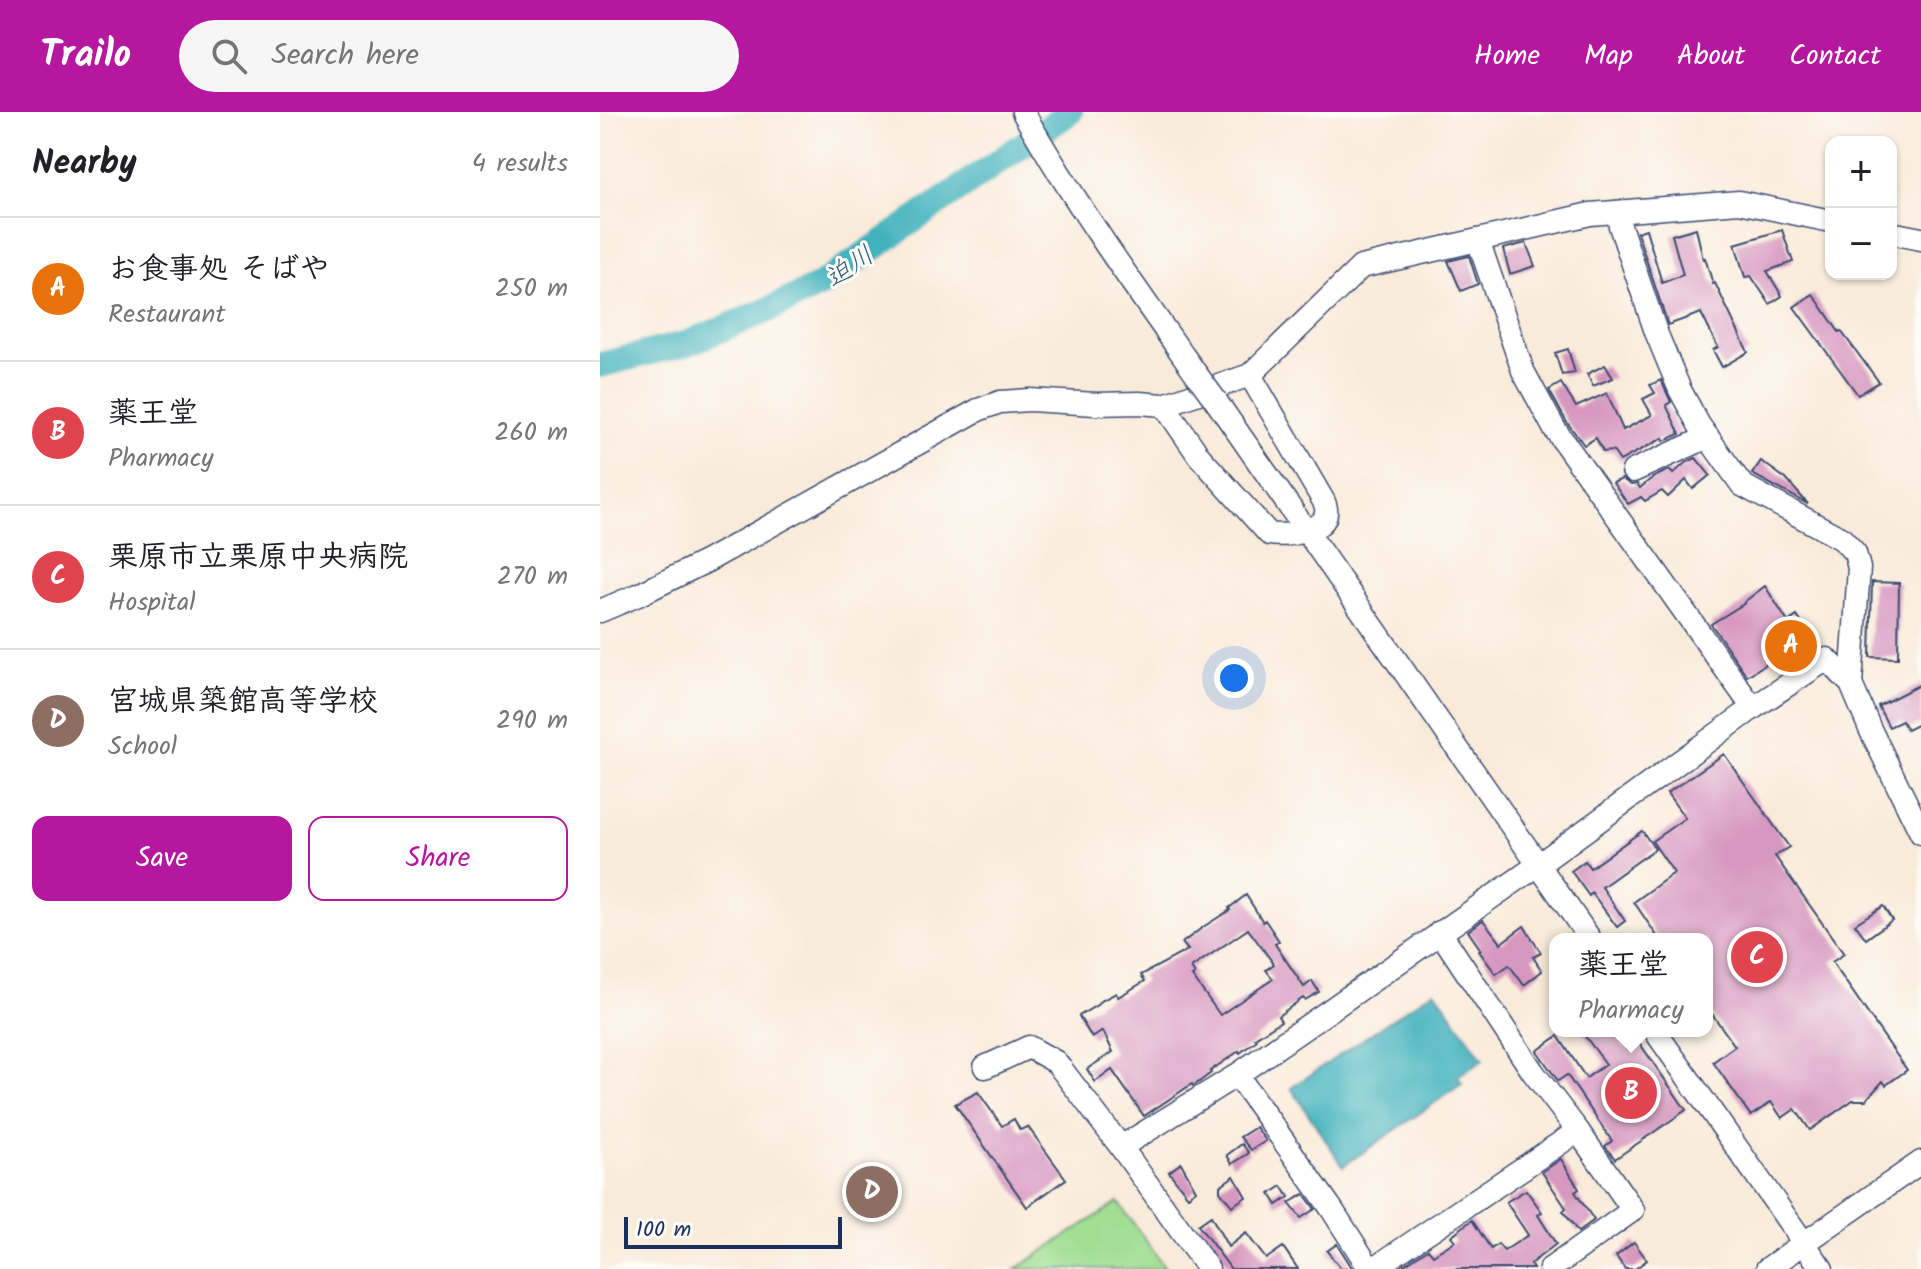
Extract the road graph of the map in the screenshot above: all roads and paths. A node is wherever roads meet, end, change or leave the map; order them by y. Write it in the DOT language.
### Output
graph roads {
  1 [pos="1023,112"];
  2 [pos="1617,212"];
  3 [pos="1825,220"];
  4 [pos="1897,234"];
  5 [pos="1921,239"];
  6 [pos="1478,240"];
  7 [pos="1250,375"];
  8 [pos="1164,405"];
  9 [pos="1708,437"];
  10 [pos="1633,471"];
  11 [pos="1305,531"];
  12 [pos="600,611"];
  13 [pos="1851,684"];
  14 [pos="1753,708"];
  15 [pos="1921,833"];
  16 [pos="1538,865"];
  17 [pos="1440,932"];
  18 [pos="1586,933"];
  19 [pos="1659,1037"];
  20 [pos="985,1067"];
  21 [pos="1237,1075"];
  22 [pos="1578,1131"];
  23 [pos="1121,1147"];
  24 [pos="1921,1162"];
  25 [pos="1804,1243"];
  26 [pos="1208,1269"];
  27 [pos="1372,1269"];
  28 [pos="1550,1269"];
  29 [pos="1767,1269"];
  30 [pos="1822,1269"];
  1 -- 11 [label="street, bridge"];
  2 -- 3 [label="street"];
  2 -- 6 [label="street"];
  2 -- 9 [label="street"];
  4 -- 5 [label="street"];
  6 -- 7 [label="street"];
  6 -- 14 [label="street"];
  7 -- 8 [label="street"];
  7 -- 11 [label="street"];
  8 -- 11 [label="street"];
  8 -- 12 [label="street"];
  9 -- 10 [label="street"];
  9 -- 13 [label="street"];
  11 -- 16 [label="street"];
  13 -- 14 [label="street"];
  13 -- 15 [label="street"];
  14 -- 16 [label="street"];
  16 -- 17 [label="street"];
  16 -- 18 [label="street"];
  17 -- 21 [label="street"];
  17 -- 22 [label="street"];
  19 -- 25 [label="street"];
  20 -- 23 [label="street"];
  21 -- 23 [label="street"];
  21 -- 27 [label="street"];
  22 -- 27 [label="street"];
  22 -- 28 [label="street"];
  23 -- 26 [label="street"];
  24 -- 25 [label="street"];
  25 -- 29 [label="street"];
  25 -- 30 [label="street"];
}
